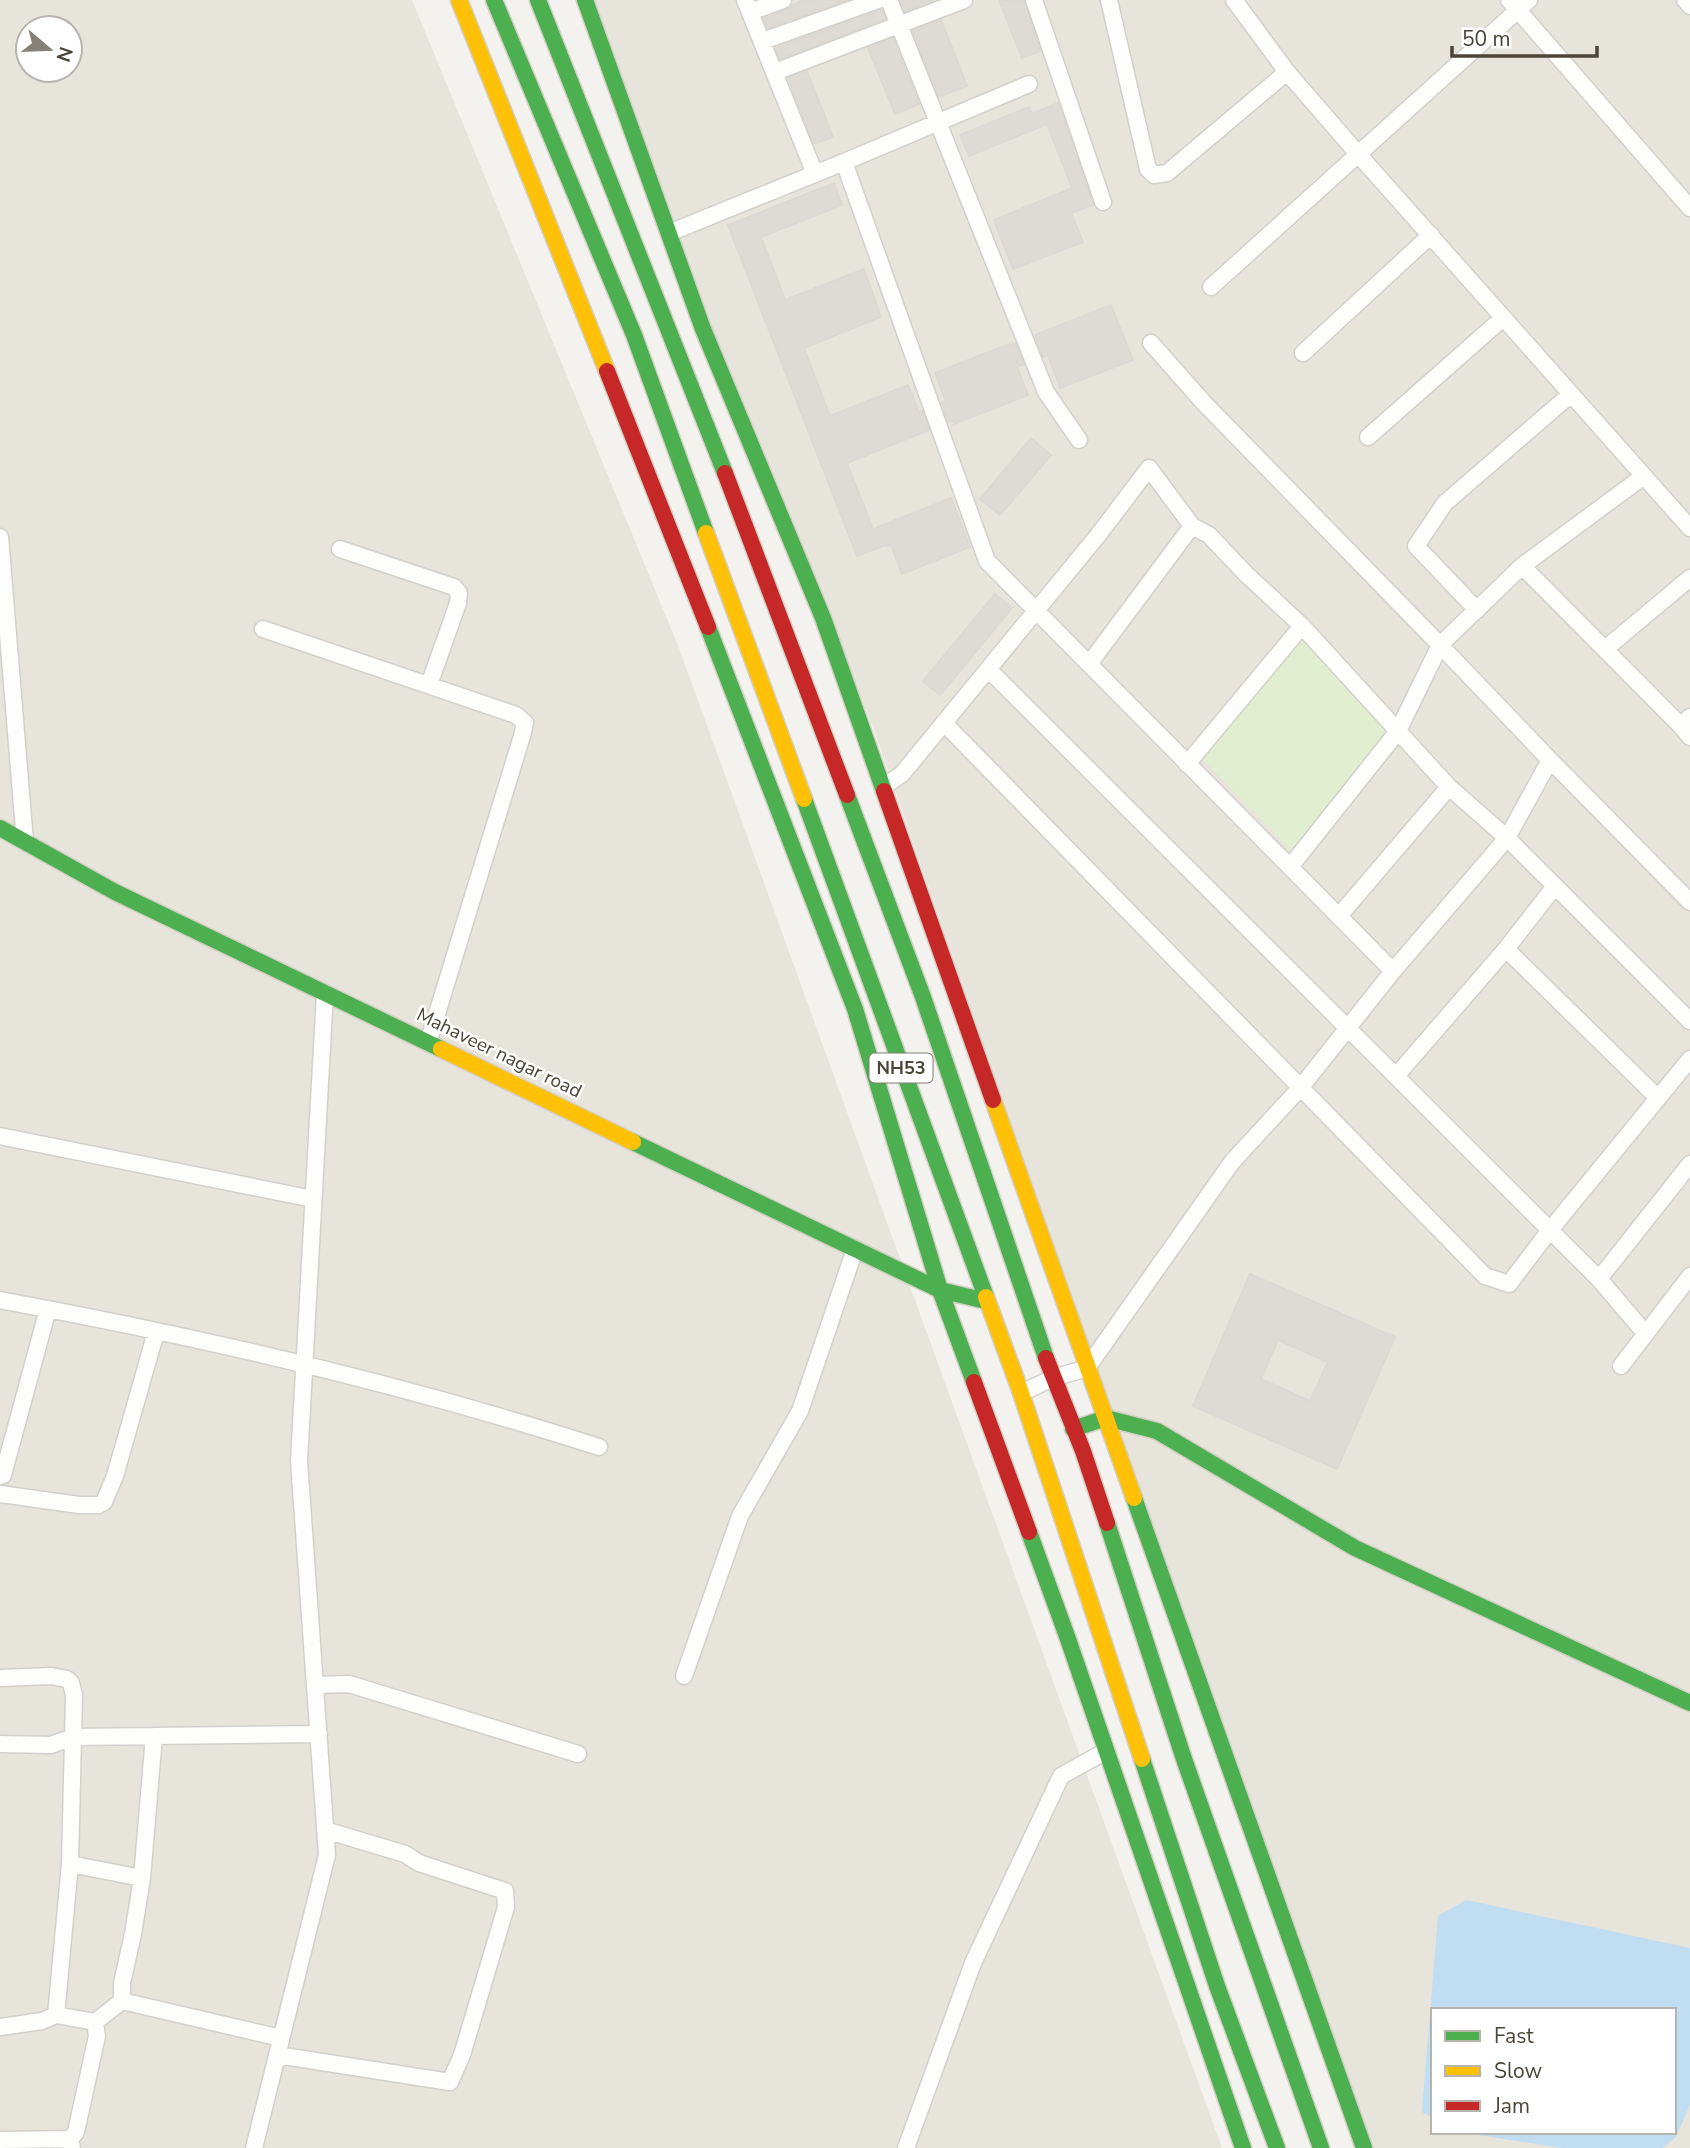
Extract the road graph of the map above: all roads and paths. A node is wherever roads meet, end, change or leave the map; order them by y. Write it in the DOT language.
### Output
graph roads {
  1 [pos="459,0"];
  2 [pos="494,0"];
  3 [pos="538,0"];
  4 [pos="585,0"];
  5 [pos="783,0"];
  6 [pos="878,0"];
  7 [pos="889,0"];
  8 [pos="964,0"];
  9 [pos="1034,0"];
  10 [pos="1109,0"];
  11 [pos="1234,0"];
  12 [pos="1685,0"];
  13 [pos="1519,3"];
  14 [pos="748,6"];
  15 [pos="1690,6"];
  16 [pos="899,26"];
  17 [pos="762,41"];
  18 [pos="775,72"];
  19 [pos="1287,72"];
  20 [pos="1029,84"];
  21 [pos="938,122"];
  22 [pos="1358,154"];
  23 [pos="844,162"];
  24 [pos="815,174"];
  25 [pos="1103,202"];
  26 [pos="1690,208"];
  27 [pos="669,233"];
  28 [pos="1431,236"];
  29 [pos="1211,287"];
  30 [pos="1503,318"];
  31 [pos="1151,343"];
  32 [pos="1303,353"];
  33 [pos="1571,394"];
  34 [pos="1368,437"];
  35 [pos="1079,440"];
  36 [pos="1644,476"];
  37 [pos="1192,526"];
  38 [pos="1690,528"];
  39 [pos="0,537"];
  40 [pos="340,549"];
  41 [pos="1522,566"];
  42 [pos="1690,578"];
  43 [pos="1477,610"];
  44 [pos="1036,611"];
  45 [pos="1302,626"];
  46 [pos="263,629"];
  47 [pos="1440,645"];
  48 [pos="1605,649"];
  49 [pos="1088,664"];
  50 [pos="988,669"];
  51 [pos="429,685"];
  52 [pos="944,723"];
  53 [pos="1687,726"];
  54 [pos="1398,732"];
  55 [pos="1550,760"];
  56 [pos="1188,764"];
  57 [pos="1449,787"];
  58 [pos="883,788"];
  59 [pos="0,828"];
  60 [pos="1507,838"];
  61 [pos="25,842"];
  62 [pos="1290,867"];
  63 [pos="1555,886"];
  64 [pos="1690,902"];
  65 [pos="1339,916"];
  66 [pos="1506,949"];
  67 [pos="1393,971"];
  68 [pos="325,993"];
  69 [pos="1690,1021"];
  70 [pos="1349,1028"];
  71 [pos="428,1042"];
  72 [pos="1690,1059"];
  73 [pos="1396,1076"];
  74 [pos="1301,1087"];
  75 [pos="1658,1098"];
  76 [pos="0,1136"];
  77 [pos="1690,1164"];
  78 [pos="313,1199"];
  79 [pos="1550,1230"];
  80 [pos="855,1249"];
  81 [pos="1690,1276"];
  82 [pos="1599,1279"];
  83 [pos="940,1290"];
  84 [pos="0,1300"];
  85 [pos="986,1301"];
  86 [pos="48,1309"];
  87 [pos="156,1332"];
  88 [pos="1645,1333"];
  89 [pos="304,1364"];
  90 [pos="1620,1366"];
  91 [pos="1087,1368"];
  92 [pos="1052,1378"];
  93 [pos="1021,1393"];
  94 [pos="1107,1418"];
  95 [pos="1073,1429"];
  96 [pos="598,1447"];
  97 [pos="0,1476"];
  98 [pos="0,1494"];
  99 [pos="684,1676"];
  100 [pos="0,1678"];
  101 [pos="316,1685"];
  102 [pos="1690,1703"];
  103 [pos="319,1734"];
  104 [pos="154,1736"];
  105 [pos="73,1737"];
  106 [pos="0,1744"];
  107 [pos="1106,1751"];
  108 [pos="578,1754"];
  109 [pos="326,1830"];
  110 [pos="70,1864"];
  111 [pos="142,1878"];
  112 [pos="122,2001"];
  113 [pos="56,2015"];
  114 [pos="95,2022"];
  115 [pos="0,2027"];
  116 [pos="281,2038"];
  117 [pos="277,2055"];
  118 [pos="0,2140"];
  119 [pos="71,2143"];
  120 [pos="254,2148"];
  121 [pos="906,2148"];
  122 [pos="1243,2148"];
  123 [pos="1277,2148"];
  124 [pos="1321,2148"];
  125 [pos="1364,2148"];
  1 -- 83 [label="main road"];
  2 -- 85 [label="main road, NH53"];
  3 -- 92 [label="main road, NH53"];
  4 -- 27 [label="main road"];
  5 -- 14 [label="street"];
  6 -- 17 [label="street"];
  7 -- 16 [label="street"];
  8 -- 16 [label="street"];
  9 -- 25 [label="street"];
  10 -- 19 [label="street"];
  11 -- 19 [label="street"];
  12 -- 15 [label="street"];
  13 -- 22 [label="street"];
  13 -- 26 [label="street"];
  14 -- 17 [label="street"];
  16 -- 18 [label="street"];
  16 -- 21 [label="street"];
  17 -- 18 [label="street"];
  18 -- 24 [label="street"];
  19 -- 22 [label="street"];
  20 -- 21 [label="street"];
  21 -- 23 [label="street"];
  21 -- 35 [label="street"];
  22 -- 28 [label="street"];
  22 -- 29 [label="street"];
  23 -- 24 [label="street"];
  23 -- 44 [label="street"];
  24 -- 27 [label="street"];
  27 -- 58 [label="main road"];
  28 -- 30 [label="street"];
  28 -- 32 [label="street"];
  30 -- 33 [label="street"];
  30 -- 34 [label="street"];
  31 -- 47 [label="street"];
  33 -- 36 [label="street"];
  33 -- 43 [label="street"];
  36 -- 38 [label="street"];
  36 -- 41 [label="street"];
  37 -- 44 [label="street"];
  37 -- 45 [label="street"];
  37 -- 49 [label="street"];
  39 -- 61 [label="street"];
  40 -- 51 [label="street"];
  41 -- 43 [label="street"];
  41 -- 48 [label="street"];
  42 -- 48 [label="street"];
  43 -- 47 [label="street"];
  44 -- 49 [label="street"];
  44 -- 50 [label="street"];
  45 -- 54 [label="street"];
  45 -- 56 [label="street"];
  46 -- 51 [label="street"];
  47 -- 54 [label="street"];
  47 -- 55 [label="street"];
  48 -- 53 [label="street"];
  49 -- 56 [label="street"];
  50 -- 52 [label="street"];
  50 -- 70 [label="street"];
  51 -- 71 [label="street"];
  52 -- 58 [label="street"];
  52 -- 74 [label="street"];
  54 -- 57 [label="street"];
  54 -- 62 [label="street"];
  55 -- 60 [label="street"];
  55 -- 64 [label="street"];
  56 -- 62 [label="street"];
  57 -- 60 [label="street"];
  57 -- 65 [label="street"];
  58 -- 91 [label="main road"];
  59 -- 61 [label="main road, Mahaveer nagar road"];
  60 -- 63 [label="street"];
  60 -- 67 [label="street"];
  61 -- 68 [label="main road, Mahaveer nagar road"];
  62 -- 65 [label="street"];
  63 -- 66 [label="street"];
  63 -- 69 [label="street"];
  65 -- 67 [label="street"];
  66 -- 73 [label="street"];
  66 -- 75 [label="street"];
  67 -- 70 [label="street"];
  68 -- 71 [label="main road, Mahaveer nagar road"];
  68 -- 78 [label="street"];
  70 -- 73 [label="street"];
  70 -- 74 [label="street"];
  71 -- 80 [label="main road, Mahaveer nagar road"];
  72 -- 75 [label="street"];
  73 -- 79 [label="street"];
  74 -- 79 [label="street"];
  74 -- 91 [label="street"];
  75 -- 79 [label="street"];
  76 -- 78 [label="street"];
  77 -- 82 [label="street"];
  78 -- 89 [label="street"];
  79 -- 82 [label="street"];
  80 -- 83 [label="main road, Mahaveer nagar road"];
  80 -- 99 [label="street"];
  81 -- 88 [label="street"];
  82 -- 88 [label="street"];
  83 -- 85 [label="main road, Mahaveer nagar road"];
  83 -- 107 [label="main road"];
  84 -- 86 [label="street"];
  85 -- 93 [label="main road, NH53"];
  86 -- 87 [label="street"];
  86 -- 97 [label="street"];
  87 -- 89 [label="street"];
  87 -- 98 [label="street"];
  88 -- 90 [label="street"];
  89 -- 96 [label="street"];
  89 -- 101 [label="street"];
  91 -- 92 [label="street"];
  91 -- 94 [label="main road"];
  92 -- 93 [label="street"];
  92 -- 95 [label="main road, NH53"];
  93 -- 123 [label="main road, NH53"];
  94 -- 95 [label="main road"];
  94 -- 102 [label="main road"];
  94 -- 125 [label="main road"];
  95 -- 124 [label="main road, NH53"];
  100 -- 105 [label="street"];
  101 -- 103 [label="street"];
  101 -- 108 [label="street"];
  103 -- 104 [label="street"];
  103 -- 109 [label="street"];
  104 -- 105 [label="street"];
  104 -- 111 [label="street"];
  105 -- 106 [label="street"];
  105 -- 110 [label="street"];
  107 -- 121 [label="street"];
  107 -- 122 [label="main road"];
  109 -- 116 [label="street"];
  109 -- 117 [label="street"];
  110 -- 111 [label="street"];
  110 -- 113 [label="street"];
  111 -- 112 [label="street"];
  112 -- 114 [label="street"];
  112 -- 116 [label="street"];
  113 -- 114 [label="street"];
  113 -- 115 [label="street"];
  114 -- 119 [label="street"];
  116 -- 117 [label="street"];
  117 -- 120 [label="street"];
  118 -- 119 [label="street"];
}
